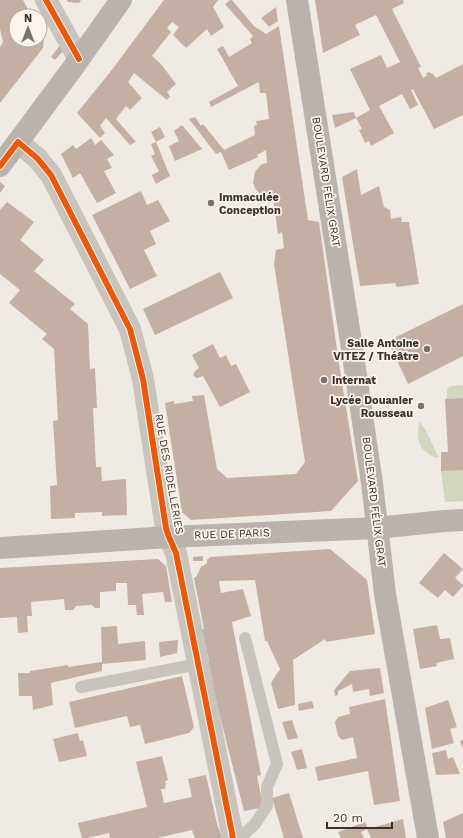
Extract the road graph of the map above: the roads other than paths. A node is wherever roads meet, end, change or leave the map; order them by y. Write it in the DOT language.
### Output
graph roads {
  1 [pos="46,0"];
  2 [pos="121,0"];
  3 [pos="297,0"];
  4 [pos="79,59"];
  5 [pos="18,142"];
  6 [pos="0,166"];
  7 [pos="463,520"];
  8 [pos="377,528"];
  9 [pos="169,537"];
  10 [pos="0,548"];
  11 [pos="246,638"];
  12 [pos="198,664"];
  13 [pos="81,687"];
  14 [pos="233,838"];
  15 [pos="240,838"];
  16 [pos="428,838"];
  1 -- 4 [label="street"];
  2 -- 4 [label="main road"];
  3 -- 8 [label="main road, BOULEVARD FÉLIX GRAT"];
  4 -- 5 [label="main road"];
  5 -- 6 [label="main road"];
  5 -- 9 [label="street, RUE DES RIDELLERIES"];
  7 -- 8 [label="main road, RUE DE PARIS"];
  8 -- 9 [label="main road, RUE DE PARIS"];
  8 -- 16 [label="main road, BOULEVARD FÉLIX GRAT"];
  9 -- 10 [label="main road, RUE DE PARIS"];
  9 -- 12 [label="street, RUE DES RIDELLERIES"];
  11 -- 15 [label="lane"];
  12 -- 13 [label="lane"];
  12 -- 14 [label="street, RUE DES RIDELLERIES"];
}
